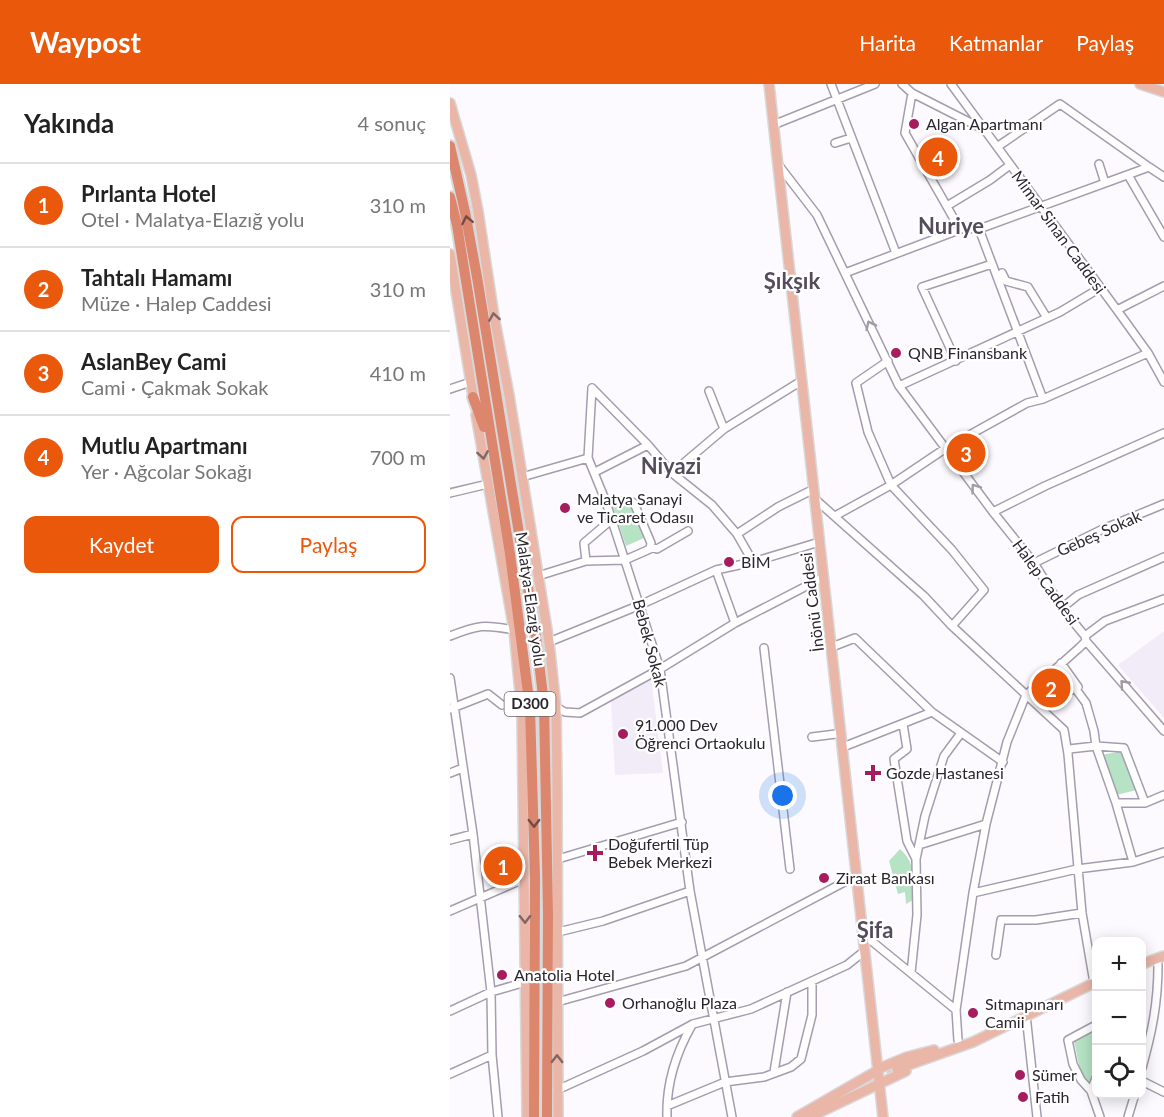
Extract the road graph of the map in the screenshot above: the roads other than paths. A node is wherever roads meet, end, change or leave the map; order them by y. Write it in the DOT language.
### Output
graph roads {
  1 [pos="767,84"];
  2 [pos="831,84"];
  3 [pos="875,84"];
  4 [pos="902,84"];
  5 [pos="951,84"];
  6 [pos="1140,84"];
  7 [pos="1164,92"];
  8 [pos="912,93"];
  9 [pos="837,99"];
  10 [pos="450,102"];
  11 [pos="773,125"];
  12 [pos="985,130"];
  13 [pos="851,138"];
  14 [pos="836,143"];
  15 [pos="450,146"];
  16 [pos="997,147"];
  17 [pos="776,162"];
  18 [pos="1099,164"];
  19 [pos="1010,165"];
  20 [pos="1149,167"];
  21 [pos="1128,175"];
  22 [pos="1164,177"];
  23 [pos="1105,183"];
  24 [pos="450,197"];
  25 [pos="1042,205"];
  26 [pos="947,206"];
  27 [pos="964,228"];
  28 [pos="980,229"];
  29 [pos="1164,237"];
  30 [pos="896,253"];
  31 [pos="450,254"];
  32 [pos="992,264"];
  33 [pos="845,273"];
  34 [pos="1002,273"];
  35 [pos="1164,286"];
  36 [pos="1100,288"];
  37 [pos="453,294"];
  38 [pos="1117,309"];
  39 [pos="1047,318"];
  40 [pos="1017,331"];
  41 [pos="1148,353"];
  42 [pos="956,361"];
  43 [pos="888,362"];
  44 [pos="471,382"];
  45 [pos="1164,382"];
  46 [pos="798,383"];
  47 [pos="899,386"];
  48 [pos="450,389"];
  49 [pos="709,391"];
  50 [pos="497,396"];
  51 [pos="473,397"];
  52 [pos="1043,399"];
  53 [pos="724,429"];
  54 [pos="1164,433"];
  55 [pos="648,445"];
  56 [pos="946,448"];
  57 [pos="494,452"];
  58 [pos="519,455"];
  59 [pos="588,458"];
  60 [pos="595,472"];
  61 [pos="672,473"];
  62 [pos="522,477"];
  63 [pos="488,484"];
  64 [pos="891,485"];
  65 [pos="450,493"];
  66 [pos="813,495"];
  67 [pos="606,502"];
  68 [pos="1164,504"];
  69 [pos="993,512"];
  70 [pos="835,516"];
  71 [pos="611,520"];
  72 [pos="688,531"];
  73 [pos="737,534"];
  74 [pos="816,543"];
  75 [pos="650,547"];
  76 [pos="1164,557"];
  77 [pos="625,560"];
  78 [pos="586,561"];
  79 [pos="753,562"];
  80 [pos="1034,563"];
  81 [pos="716,570"];
  82 [pos="538,576"];
  83 [pos="820,579"];
  84 [pos="1164,599"];
  85 [pos="640,605"];
  86 [pos="1062,608"];
  87 [pos="735,623"];
  88 [pos="952,626"];
  89 [pos="514,630"];
  90 [pos="450,636"];
  91 [pos="1086,638"];
  92 [pos="549,642"];
  93 [pos="832,647"];
  94 [pos="764,648"];
  95 [pos="1061,663"];
  96 [pos="660,669"];
  97 [pos="450,678"];
  98 [pos="1075,688"];
  99 [pos="1026,695"];
  100 [pos="502,705"];
  101 [pos="556,707"];
  102 [pos="453,708"];
  103 [pos="1042,708"];
  104 [pos="932,712"];
  105 [pos="903,724"];
  106 [pos="1164,728"];
  107 [pos="961,733"];
  108 [pos="836,734"];
  109 [pos="812,737"];
  110 [pos="556,745"];
  111 [pos="1096,746"];
  112 [pos="843,747"];
  113 [pos="532,751"];
  114 [pos="1068,754"];
  115 [pos="1003,762"];
  116 [pos="463,768"];
  117 [pos="450,773"];
  118 [pos="546,791"];
  119 [pos="1164,795"];
  120 [pos="1116,803"];
  121 [pos="1145,803"];
  122 [pos="522,813"];
  123 [pos="682,822"];
  124 [pos="986,824"];
  125 [pos="474,834"];
  126 [pos="450,840"];
  127 [pos="920,845"];
  128 [pos="1164,852"];
  129 [pos="558,859"];
  130 [pos="916,859"];
  131 [pos="1133,862"];
  132 [pos="790,869"];
  133 [pos="1077,869"];
  134 [pos="852,878"];
  135 [pos="524,879"];
  136 [pos="690,891"];
  137 [pos="973,893"];
  138 [pos="482,897"];
  139 [pos="450,911"];
  140 [pos="1082,914"];
  141 [pos="558,932"];
  142 [pos="861,933"];
  143 [pos="862,953"];
  144 [pos="996,955"];
  145 [pos="1164,956"];
  146 [pos="702,958"];
  147 [pos="534,959"];
  148 [pos="1158,964"];
  149 [pos="1092,966"];
  150 [pos="911,973"];
  151 [pos="526,980"];
  152 [pos="812,981"];
  153 [pos="1092,982"];
  154 [pos="1092,983"];
  155 [pos="491,992"];
  156 [pos="787,992"];
  157 [pos="557,1002"];
  158 [pos="956,1010"];
  159 [pos="450,1011"];
  160 [pos="1026,1015"];
  161 [pos="714,1017"];
  162 [pos="693,1024"];
  163 [pos="1092,1027"];
  164 [pos="1146,1030"];
  165 [pos="1151,1032"];
  166 [pos="973,1039"];
  167 [pos="958,1040"];
  168 [pos="1146,1052"];
  169 [pos="492,1055"];
  170 [pos="896,1068"];
  171 [pos="877,1070"];
  172 [pos="774,1072"];
  173 [pos="450,1074"];
  174 [pos="725,1082"];
  175 [pos="877,1083"];
  176 [pos="1146,1083"];
  177 [pos="557,1090"];
  178 [pos="854,1091"];
  179 [pos="1091,1091"];
  180 [pos="1164,1092"];
  181 [pos="1134,1099"];
  182 [pos="667,1106"];
  183 [pos="498,1117"];
  184 [pos="527,1117"];
  185 [pos="534,1117"];
  186 [pos="547,1117"];
  187 [pos="558,1117"];
  188 [pos="667,1117"];
  189 [pos="732,1117"];
  190 [pos="797,1117"];
  191 [pos="803,1117"];
  192 [pos="810,1117"];
  193 [pos="881,1117"];
  194 [pos="1037,1117"];
  195 [pos="1100,1117"];
  196 [pos="1128,1117"];
  1 -- 11 [label="main road, İnönü Caddesi"];
  1 -- 17 [label="main road, İnönü Caddesi"];
  2 -- 9 [label="street"];
  3 -- 9 [label="street"];
  4 -- 8 [label="street"];
  5 -- 12 [label="street, Mimar Sinan Caddesi"];
  6 -- 7 [label="main road"];
  8 -- 12 [label="street"];
  8 -- 26 [label="street"];
  9 -- 11 [label="street"];
  9 -- 13 [label="street"];
  58 -- 10 [label="main road, one-way"];
  11 -- 17 [label="main road, İnönü Caddesi"];
  12 -- 16 [label="street, Mimar Sinan Caddesi"];
  13 -- 14 [label="street"];
  13 -- 30 [label="street"];
  50 -- 15 [label="highway, D300, one-way"];
  16 -- 19 [label="street, Mimar Sinan Caddesi"];
  16 -- 20 [label="street"];
  17 -- 33 [label="street, Halep Caddesi"];
  17 -- 46 [label="main road, İnönü Caddesi"];
  17 -- 66 [label="main road, İnönü Caddesi"];
  18 -- 23 [label="street"];
  19 -- 25 [label="street, Mimar Sinan Caddesi"];
  19 -- 26 [label="street"];
  20 -- 21 [label="street"];
  20 -- 22 [label="street"];
  21 -- 23 [label="street"];
  21 -- 29 [label="street"];
  23 -- 25 [label="street"];
  24 -- 57 [label="highway, Malatya-Elazığ yolu / D300"];
  25 -- 28 [label="street"];
  25 -- 36 [label="street, Mimar Sinan Caddesi"];
  26 -- 27 [label="street"];
  27 -- 28 [label="street"];
  27 -- 30 [label="street"];
  28 -- 32 [label="street"];
  30 -- 33 [label="street"];
  31 -- 37 [label="main road"];
  32 -- 40 [label="street"];
  32 -- 42 [label="street"];
  43 -- 33 [label="street, Halep Caddesi, one-way"];
  34 -- 39 [label="street"];
  35 -- 38 [label="street"];
  36 -- 38 [label="street, Mimar Sinan Caddesi"];
  36 -- 39 [label="street"];
  37 -- 44 [label="main road"];
  38 -- 41 [label="street, Mimar Sinan Caddesi"];
  39 -- 40 [label="street"];
  40 -- 42 [label="street"];
  40 -- 52 [label="street"];
  41 -- 45 [label="street, Mimar Sinan Caddesi"];
  41 -- 52 [label="street"];
  42 -- 47 [label="street"];
  43 -- 47 [label="street, Halep Caddesi"];
  43 -- 64 [label="street"];
  44 -- 48 [label="street"];
  44 -- 51 [label="main road"];
  46 -- 53 [label="street"];
  46 -- 66 [label="main road, İnönü Caddesi"];
  47 -- 56 [label="street, Halep Caddesi"];
  49 -- 53 [label="street"];
  50 -- 58 [label="main road"];
  50 -- 118 [label="highway, D300"];
  51 -- 57 [label="highway"];
  51 -- 63 [label="main road, one-way"];
  52 -- 56 [label="street"];
  53 -- 61 [label="street"];
  54 -- 69 [label="street"];
  55 -- 59 [label="street, Bebek Sokak"];
  55 -- 60 [label="street"];
  55 -- 61 [label="street"];
  56 -- 64 [label="street"];
  69 -- 56 [label="street, Halep Caddesi, one-way"];
  57 -- 113 [label="highway, Malatya-Elazığ yolu / D300"];
  58 -- 62 [label="main road"];
  59 -- 60 [label="street, Bebek Sokak"];
  59 -- 62 [label="street"];
  60 -- 67 [label="street, Bebek Sokak"];
  61 -- 73 [label="street"];
  62 -- 82 [label="main road"];
  63 -- 65 [label="street"];
  63 -- 89 [label="main road"];
  64 -- 70 [label="street"];
  64 -- 88 [label="street"];
  66 -- 70 [label="street"];
  66 -- 73 [label="street"];
  66 -- 74 [label="main road, İnönü Caddesi"];
  66 -- 93 [label="main road, İnönü Caddesi"];
  67 -- 71 [label="street, Bebek Sokak"];
  67 -- 75 [label="street"];
  68 -- 80 [label="street, Gebeş Sokak"];
  69 -- 80 [label="street, Halep Caddesi"];
  70 -- 88 [label="street"];
  71 -- 77 [label="street, Bebek Sokak"];
  71 -- 78 [label="street"];
  72 -- 75 [label="street"];
  73 -- 79 [label="street"];
  74 -- 79 [label="street"];
  74 -- 83 [label="main road, İnönü Caddesi"];
  75 -- 77 [label="street"];
  76 -- 86 [label="street"];
  77 -- 78 [label="street"];
  77 -- 85 [label="street, Bebek Sokak"];
  78 -- 82 [label="street"];
  79 -- 81 [label="street"];
  80 -- 86 [label="street, Halep Caddesi"];
  81 -- 85 [label="street"];
  81 -- 87 [label="street"];
  82 -- 92 [label="main road"];
  83 -- 87 [label="street"];
  83 -- 108 [label="main road, İnönü Caddesi"];
  84 -- 91 [label="street"];
  85 -- 92 [label="street"];
  85 -- 96 [label="street, Bebek Sokak"];
  86 -- 91 [label="street, Halep Caddesi"];
  87 -- 96 [label="street"];
  88 -- 99 [label="street"];
  89 -- 90 [label="street"];
  89 -- 122 [label="main road"];
  91 -- 95 [label="street, Halep Caddesi"];
  106 -- 91 [label="street, one-way"];
  92 -- 101 [label="main road"];
  93 -- 104 [label="street"];
  93 -- 112 [label="main road, İnönü Caddesi"];
  94 -- 132 [label="street"];
  95 -- 98 [label="street"];
  95 -- 99 [label="street, Halep Caddesi"];
  96 -- 101 [label="street"];
  96 -- 123 [label="street, Bebek Sokak"];
  97 -- 102 [label="street"];
  98 -- 103 [label="street"];
  98 -- 111 [label="street"];
  99 -- 103 [label="street"];
  99 -- 115 [label="street, Halep Caddesi"];
  100 -- 102 [label="street"];
  101 -- 110 [label="main road"];
  102 -- 116 [label="street"];
  103 -- 114 [label="street"];
  104 -- 105 [label="street"];
  104 -- 107 [label="street"];
  105 -- 112 [label="street"];
  105 -- 130 [label="street"];
  107 -- 115 [label="street"];
  107 -- 127 [label="street"];
  108 -- 109 [label="street"];
  108 -- 134 [label="main road, İnönü Caddesi"];
  110 -- 118 [label="main road"];
  110 -- 129 [label="main road"];
  111 -- 114 [label="street"];
  111 -- 120 [label="street"];
  111 -- 121 [label="street"];
  112 -- 142 [label="main road, İnönü Caddesi"];
  113 -- 122 [label="main road"];
  113 -- 147 [label="highway, Malatya-Elazığ yolu / D300, one-way"];
  114 -- 133 [label="street"];
  115 -- 124 [label="street, Halep Caddesi"];
  116 -- 117 [label="street"];
  116 -- 125 [label="street"];
  118 -- 186 [label="highway, D300"];
  119 -- 121 [label="street"];
  120 -- 121 [label="street"];
  120 -- 131 [label="street"];
  122 -- 135 [label="main road"];
  123 -- 129 [label="street"];
  123 -- 136 [label="street, Bebek Sokak"];
  124 -- 127 [label="street"];
  124 -- 137 [label="street, Halep Caddesi"];
  125 -- 126 [label="street"];
  125 -- 138 [label="street"];
  127 -- 130 [label="street"];
  128 -- 131 [label="street"];
  129 -- 141 [label="main road"];
  130 -- 150 [label="street"];
  131 -- 133 [label="street"];
  133 -- 137 [label="street"];
  133 -- 140 [label="street"];
  134 -- 143 [label="main road, İnönü Caddesi"];
  134 -- 146 [label="street"];
  135 -- 138 [label="street"];
  135 -- 151 [label="main road, one-way"];
  136 -- 141 [label="street"];
  136 -- 146 [label="street, Bebek Sokak"];
  137 -- 158 [label="street, Halep Caddesi"];
  138 -- 139 [label="street"];
  138 -- 155 [label="street"];
  140 -- 144 [label="street"];
  140 -- 149 [label="street"];
  141 -- 157 [label="main road"];
  142 -- 150 [label="street"];
  142 -- 171 [label="main road, İnönü Caddesi"];
  143 -- 152 [label="street"];
  143 -- 171 [label="main road, İnönü Caddesi"];
  145 -- 148 [label="main road"];
  146 -- 157 [label="street"];
  146 -- 161 [label="street, Bebek Sokak"];
  147 -- 151 [label="main road"];
  147 -- 185 [label="highway, Malatya-Elazığ yolu / D300"];
  148 -- 165 [label="street"];
  150 -- 158 [label="street"];
  151 -- 155 [label="street"];
  151 -- 184 [label="main road"];
  152 -- 156 [label="street"];
  152 -- 172 [label="street"];
  153 -- 166 [label="main road"];
  154 -- 160 [label="main road"];
  155 -- 159 [label="street"];
  155 -- 169 [label="street"];
  156 -- 161 [label="street"];
  156 -- 172 [label="street"];
  177 -- 157 [label="main road, one-way"];
  158 -- 167 [label="street, Halep Caddesi"];
  160 -- 166 [label="main road"];
  160 -- 194 [label="street"];
  161 -- 162 [label="street"];
  161 -- 174 [label="street, Bebek Sokak"];
  162 -- 177 [label="street"];
  162 -- 182 [label="street"];
  163 -- 179 [label="street"];
  164 -- 165 [label="street"];
  165 -- 168 [label="street"];
  166 -- 167 [label="main road"];
  166 -- 170 [label="main road"];
  166 -- 170 [label="main road"];
  167 -- 170 [label="main road"];
  169 -- 173 [label="street"];
  169 -- 183 [label="street"];
  170 -- 171 [label="main road"];
  170 -- 175 [label="main road"];
  171 -- 175 [label="main road, İnönü Caddesi"];
  171 -- 178 [label="main road"];
  172 -- 174 [label="street"];
  174 -- 182 [label="street"];
  174 -- 189 [label="street, Bebek Sokak"];
  175 -- 178 [label="main road"];
  175 -- 193 [label="main road, İnönü Caddesi"];
  176 -- 180 [label="street"];
  177 -- 187 [label="main road"];
  178 -- 190 [label="main road"];
  178 -- 191 [label="main road"];
  178 -- 192 [label="main road"];
  179 -- 195 [label="street"];
  181 -- 196 [label="street"];
  182 -- 188 [label="street"];
}
